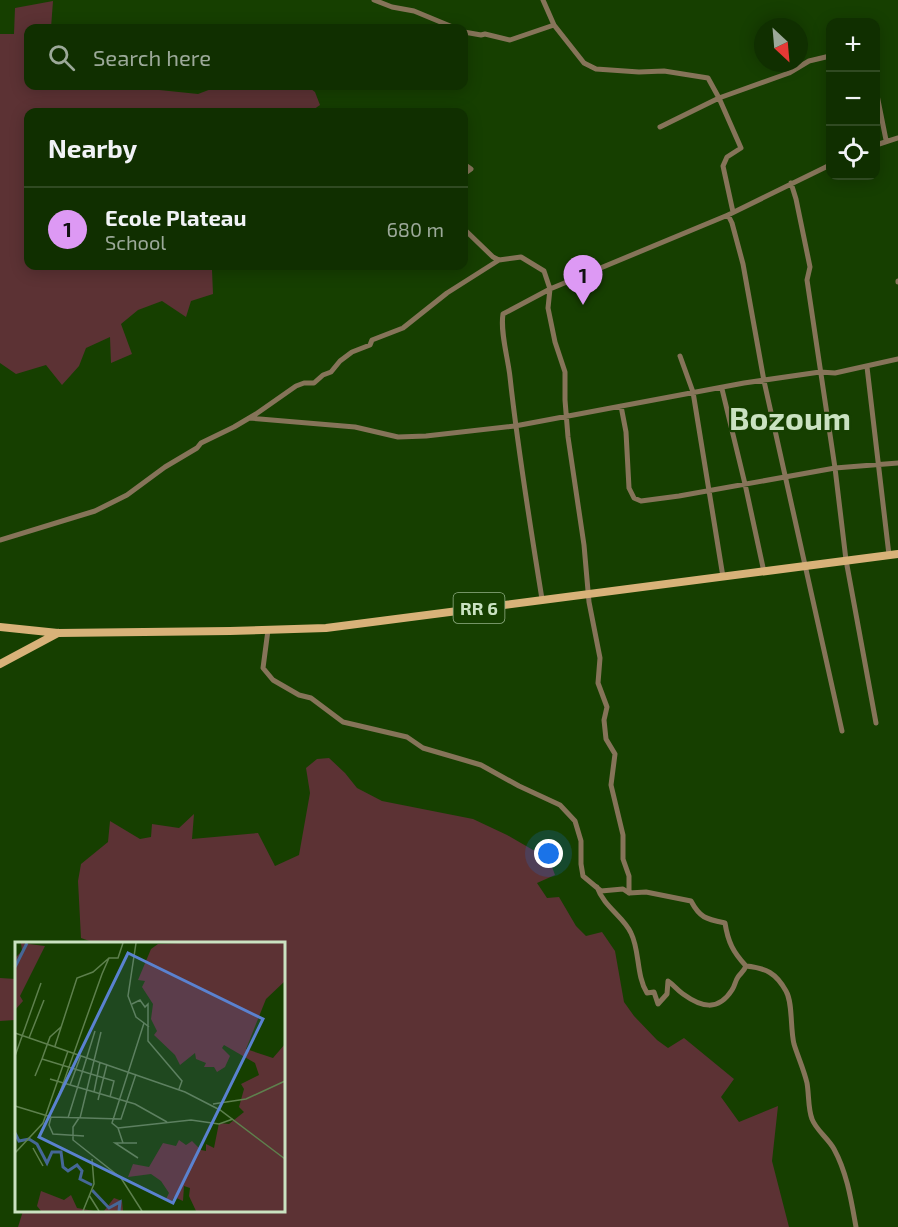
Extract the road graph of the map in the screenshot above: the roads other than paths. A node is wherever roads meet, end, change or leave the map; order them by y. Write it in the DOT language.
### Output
graph roads {
  1 [pos="374,0"];
  2 [pos="543,0"];
  3 [pos="445,24"];
  4 [pos="554,25"];
  5 [pos="468,33"];
  6 [pos="826,57"];
  7 [pos="719,98"];
  8 [pos="880,110"];
  9 [pos="660,128"];
  10 [pos="898,138"];
  11 [pos="886,140"];
  12 [pos="880,143"];
  13 [pos="826,167"];
  14 [pos="791,183"];
  15 [pos="730,213"];
  16 [pos="468,233"];
  17 [pos="499,260"];
  18 [pos="550,289"];
  19 [pos="680,356"];
  20 [pos="898,359"];
  21 [pos="867,367"];
  22 [pos="820,372"];
  23 [pos="764,381"];
  24 [pos="722,389"];
  25 [pos="693,392"];
  26 [pos="621,406"];
  27 [pos="567,416"];
  28 [pos="249,418"];
  29 [pos="515,426"];
  30 [pos="898,463"];
  31 [pos="879,465"];
  32 [pos="836,468"];
  33 [pos="785,477"];
  34 [pos="746,484"];
  35 [pos="709,491"];
  36 [pos="0,540"];
  37 [pos="894,554"];
  38 [pos="846,560"];
  39 [pos="805,566"];
  40 [pos="764,572"];
  41 [pos="723,577"];
  42 [pos="588,595"];
  43 [pos="542,599"];
  44 [pos="0,627"];
  45 [pos="268,630"];
  46 [pos="58,633"];
  47 [pos="0,664"];
  48 [pos="876,723"];
  49 [pos="842,731"];
  50 [pos="596,886"];
  51 [pos="629,893"];
  52 [pos="746,966"];
  53 [pos="856,1227"];
  1 -- 3 [label="street"];
  2 -- 4 [label="street"];
  4 -- 5 [label="street"];
  4 -- 7 [label="street"];
  6 -- 7 [label="street"];
  7 -- 9 [label="street"];
  7 -- 15 [label="street"];
  8 -- 11 [label="street"];
  10 -- 11 [label="street"];
  11 -- 12 [label="street"];
  13 -- 14 [label="street"];
  14 -- 15 [label="street"];
  14 -- 22 [label="street"];
  15 -- 18 [label="street"];
  15 -- 23 [label="street"];
  16 -- 17 [label="street"];
  17 -- 18 [label="street"];
  17 -- 28 [label="street"];
  18 -- 27 [label="street"];
  18 -- 29 [label="street"];
  19 -- 25 [label="street"];
  20 -- 21 [label="street"];
  21 -- 22 [label="street"];
  21 -- 31 [label="street"];
  22 -- 23 [label="street"];
  22 -- 32 [label="street"];
  23 -- 24 [label="street"];
  23 -- 33 [label="street"];
  24 -- 25 [label="street"];
  24 -- 34 [label="street"];
  25 -- 26 [label="street"];
  25 -- 35 [label="street"];
  26 -- 27 [label="street"];
  26 -- 35 [label="street"];
  27 -- 29 [label="street"];
  27 -- 42 [label="street"];
  28 -- 29 [label="street"];
  28 -- 36 [label="street"];
  29 -- 43 [label="street"];
  30 -- 31 [label="street"];
  31 -- 32 [label="street"];
  31 -- 37 [label="street"];
  32 -- 33 [label="street"];
  32 -- 38 [label="street"];
  33 -- 34 [label="street"];
  33 -- 39 [label="street"];
  34 -- 35 [label="street"];
  34 -- 40 [label="street"];
  35 -- 41 [label="street"];
  37 -- 38 [label="main road, RR 6"];
  38 -- 39 [label="main road, RR 6"];
  38 -- 48 [label="street"];
  39 -- 40 [label="main road, RR 6"];
  39 -- 49 [label="street"];
  40 -- 41 [label="main road, RR 6"];
  41 -- 42 [label="main road, RR 6"];
  42 -- 43 [label="main road, RR 6"];
  42 -- 51 [label="street"];
  43 -- 45 [label="main road, RR 6"];
  44 -- 46 [label="main road"];
  45 -- 46 [label="main road, RR 6"];
  45 -- 50 [label="street"];
  46 -- 47 [label="main road"];
  50 -- 51 [label="street"];
  50 -- 52 [label="street"];
  51 -- 52 [label="street"];
  52 -- 53 [label="street"];
}
